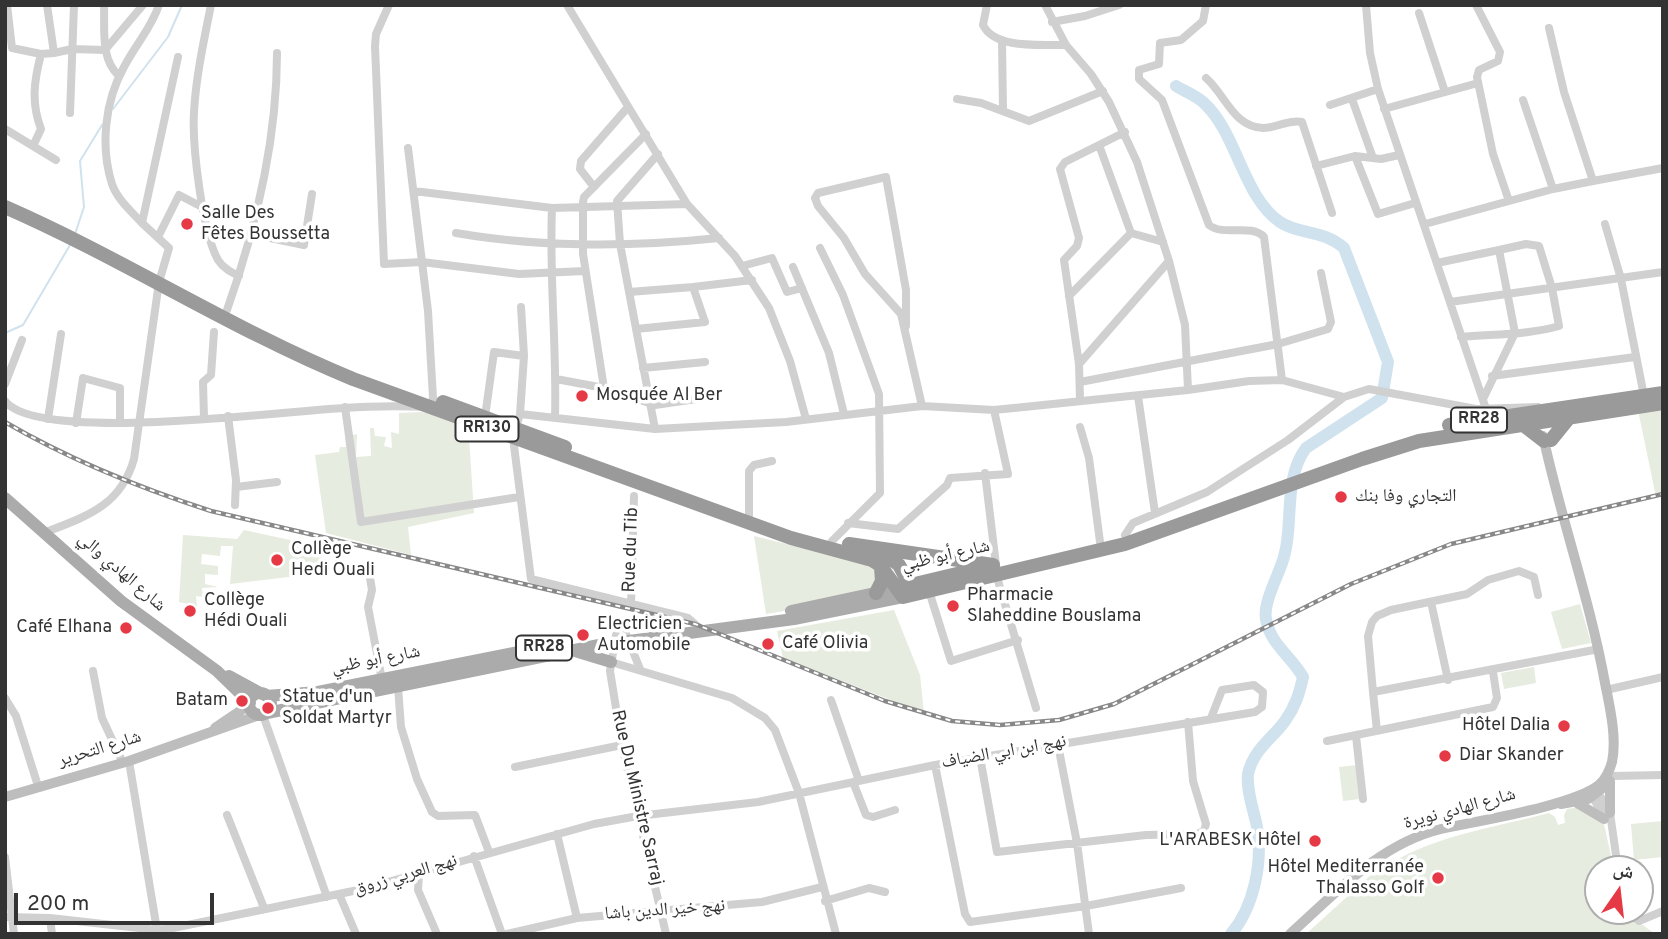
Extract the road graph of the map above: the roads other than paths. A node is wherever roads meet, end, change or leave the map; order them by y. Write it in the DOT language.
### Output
graph roads {
  1 [pos="7,5"];
  2 [pos="47,5"];
  3 [pos="74,5"];
  4 [pos="104,5"];
  5 [pos="143,5"];
  6 [pos="159,5"];
  7 [pos="211,5"];
  8 [pos="388,5"];
  9 [pos="567,5"];
  10 [pos="987,5"];
  11 [pos="1045,5"];
  12 [pos="1084,5"];
  13 [pos="1119,5"];
  14 [pos="1206,5"];
  15 [pos="1366,5"];
  16 [pos="1476,5"];
  17 [pos="1419,13"];
  18 [pos="1085,16"];
  19 [pos="1052,22"];
  20 [pos="1549,28"];
  21 [pos="1002,40"];
  22 [pos="1066,45"];
  23 [pos="72,49"];
  24 [pos="105,50"];
  25 [pos="54,53"];
  26 [pos="277,53"];
  27 [pos="41,54"];
  28 [pos="178,57"];
  29 [pos="119,76"];
  30 [pos="1206,78"];
  31 [pos="1478,83"];
  32 [pos="1378,89"];
  33 [pos="1103,91"];
  34 [pos="1445,92"];
  35 [pos="957,99"];
  36 [pos="1352,99"];
  37 [pos="1522,100"];
  38 [pos="1330,106"];
  39 [pos="628,107"];
  40 [pos="1384,109"];
  41 [pos="1003,110"];
  42 [pos="70,113"];
  43 [pos="5,129"];
  44 [pos="1125,132"];
  45 [pos="646,134"];
  46 [pos="1099,145"];
  47 [pos="33,146"];
  48 [pos="408,148"];
  49 [pos="659,154"];
  50 [pos="1399,155"];
  51 [pos="1355,156"];
  52 [pos="1373,158"];
  53 [pos="57,160"];
  54 [pos="1316,166"];
  55 [pos="1663,168"];
  56 [pos="1592,181"];
  57 [pos="594,187"];
  58 [pos="1553,189"];
  59 [pos="414,191"];
  60 [pos="312,194"];
  61 [pos="5,199"];
  62 [pos="1509,201"];
  63 [pos="1415,203"];
  64 [pos="687,204"];
  65 [pos="5,207"];
  66 [pos="617,207"];
  67 [pos="204,208"];
  68 [pos="552,208"];
  69 [pos="583,208"];
  70 [pos="1332,213"];
  71 [pos="142,223"];
  72 [pos="1425,224"];
  73 [pos="1605,224"];
  74 [pos="70,232"];
  75 [pos="456,233"];
  76 [pos="1131,233"];
  77 [pos="250,234"];
  78 [pos="158,237"];
  79 [pos="719,238"];
  80 [pos="1163,242"];
  81 [pos="551,244"];
  82 [pos="582,244"];
  83 [pos="620,244"];
  84 [pos="820,248"];
  85 [pos="1499,250"];
  86 [pos="1168,261"];
  87 [pos="422,262"];
  88 [pos="1437,263"];
  89 [pos="742,266"];
  90 [pos="793,267"];
  91 [pos="585,271"];
  92 [pos="1663,272"];
  93 [pos="1321,273"];
  94 [pos="550,274"];
  95 [pos="239,276"];
  96 [pos="160,278"];
  97 [pos="1621,279"];
  98 [pos="752,280"];
  99 [pos="693,287"];
  100 [pos="802,288"];
  101 [pos="1552,288"];
  102 [pos="629,292"];
  103 [pos="1508,293"];
  104 [pos="1069,296"];
  105 [pos="1450,302"];
  106 [pos="521,307"];
  107 [pos="227,310"];
  108 [pos="906,326"];
  109 [pos="636,329"];
  110 [pos="214,332"];
  111 [pos="1515,333"];
  112 [pos="61,334"];
  113 [pos="1461,337"];
  114 [pos="22,340"];
  115 [pos="1278,344"];
  116 [pos="524,356"];
  117 [pos="1635,358"];
  118 [pos="705,362"];
  119 [pos="1186,363"];
  120 [pos="1079,364"];
  121 [pos="643,368"];
  122 [pos="1492,376"];
  123 [pos="556,379"];
  124 [pos="1282,380"];
  125 [pos="1080,382"];
  126 [pos="5,384"];
  127 [pos="604,388"];
  128 [pos="1188,390"];
  129 [pos="1663,393"];
  130 [pos="1138,396"];
  131 [pos="1644,396"];
  132 [pos="1344,397"];
  133 [pos="704,398"];
  134 [pos="1483,399"];
  135 [pos="1080,400"];
  136 [pos="5,401"];
  137 [pos="431,402"];
  138 [pos="1663,402"];
  139 [pos="650,404"];
  140 [pos="922,406"];
  141 [pos="345,407"];
  142 [pos="1486,409"];
  143 [pos="881,410"];
  144 [pos="994,410"];
  145 [pos="844,414"];
  146 [pos="1542,415"];
  147 [pos="228,416"];
  148 [pos="485,417"];
  149 [pos="555,417"];
  150 [pos="204,418"];
  151 [pos="48,419"];
  152 [pos="806,419"];
  153 [pos="1568,419"];
  154 [pos="120,422"];
  155 [pos="138,422"];
  156 [pos="76,423"];
  157 [pos="1522,424"];
  158 [pos="517,427"];
  159 [pos="1080,427"];
  160 [pos="654,429"];
  161 [pos="1548,441"];
  162 [pos="772,461"];
  163 [pos="985,473"];
  164 [pos="1299,479"];
  165 [pos="277,482"];
  166 [pos="236,487"];
  167 [pos="1273,488"];
  168 [pos="634,496"];
  169 [pos="519,497"];
  170 [pos="5,498"];
  171 [pos="235,505"];
  172 [pos="1155,513"];
  173 [pos="749,515"];
  174 [pos="848,523"];
  175 [pos="46,532"];
  176 [pos="1125,535"];
  177 [pos="832,541"];
  178 [pos="1100,542"];
  179 [pos="875,550"];
  180 [pos="880,565"];
  181 [pos="368,566"];
  182 [pos="995,568"];
  183 [pos="906,591"];
  184 [pos="929,591"];
  185 [pos="876,593"];
  186 [pos="1538,595"];
  187 [pos="1431,602"];
  188 [pos="631,605"];
  189 [pos="699,628"];
  190 [pos="621,638"];
  191 [pos="1018,640"];
  192 [pos="1599,649"];
  193 [pos="571,650"];
  194 [pos="611,662"];
  195 [pos="640,669"];
  196 [pos="93,671"];
  197 [pos="217,671"];
  198 [pos="1493,672"];
  199 [pos="428,676"];
  200 [pos="1663,677"];
  201 [pos="382,680"];
  202 [pos="1448,680"];
  203 [pos="398,687"];
  204 [pos="1606,690"];
  205 [pos="1373,692"];
  206 [pos="264,695"];
  207 [pos="5,698"];
  208 [pos="831,700"];
  209 [pos="249,704"];
  210 [pos="1035,708"];
  211 [pos="263,714"];
  212 [pos="1211,718"];
  213 [pos="1188,722"];
  214 [pos="1377,731"];
  215 [pos="210,733"];
  216 [pos="1356,736"];
  217 [pos="1613,738"];
  218 [pos="1327,741"];
  219 [pos="622,745"];
  220 [pos="1058,745"];
  221 [pos="980,757"];
  222 [pos="126,762"];
  223 [pos="935,765"];
  224 [pos="516,767"];
  225 [pos="1663,775"];
  226 [pos="1611,778"];
  227 [pos="856,781"];
  228 [pos="38,786"];
  229 [pos="1594,792"];
  230 [pos="799,793"];
  231 [pos="5,797"];
  232 [pos="1363,799"];
  233 [pos="1577,803"];
  234 [pos="1544,806"];
  235 [pos="895,810"];
  236 [pos="227,815"];
  237 [pos="638,816"];
  238 [pos="1607,816"];
  239 [pos="557,834"];
  240 [pos="1077,843"];
  241 [pos="489,852"];
  242 [pos="1616,855"];
  243 [pos="474,856"];
  244 [pos="5,857"];
  245 [pos="419,874"];
  246 [pos="822,887"];
  247 [pos="1181,888"];
  248 [pos="886,892"];
  249 [pos="339,894"];
  250 [pos="327,897"];
  251 [pos="825,901"];
  252 [pos="1086,906"];
  253 [pos="264,908"];
  254 [pos="661,913"];
  255 [pos="8,917"];
  256 [pos="50,918"];
  257 [pos="577,918"];
  258 [pos="157,930"];
  259 [pos="14,934"];
  260 [pos="51,934"];
  261 [pos="356,934"];
  262 [pos="436,934"];
  263 [pos="504,934"];
  264 [pos="666,934"];
  265 [pos="836,934"];
  266 [pos="1089,934"];
  267 [pos="1290,934"];
  1 -- 27 [label="street"];
  2 -- 25 [label="street"];
  3 -- 23 [label="street"];
  4 -- 24 [label="street"];
  5 -- 24 [label="street"];
  6 -- 29 [label="street"];
  7 -- 67 [label="street"];
  8 -- 87 [label="street"];
  9 -- 39 [label="street"];
  10 -- 21 [label="street"];
  11 -- 19 [label="street"];
  12 -- 18 [label="street"];
  13 -- 18 [label="street"];
  14 -- 115 [label="street"];
  15 -- 32 [label="street"];
  16 -- 31 [label="street"];
  17 -- 34 [label="street"];
  18 -- 19 [label="street"];
  19 -- 22 [label="street"];
  20 -- 56 [label="street"];
  21 -- 22 [label="street"];
  21 -- 41 [label="street"];
  22 -- 33 [label="street"];
  23 -- 24 [label="street"];
  23 -- 25 [label="street"];
  23 -- 42 [label="street"];
  24 -- 29 [label="street"];
  25 -- 27 [label="street"];
  26 -- 77 [label="street"];
  27 -- 47 [label="street"];
  28 -- 71 [label="street"];
  29 -- 71 [label="street"];
  30 -- 54 [label="street"];
  31 -- 34 [label="street"];
  31 -- 62 [label="street"];
  32 -- 36 [label="street"];
  32 -- 40 [label="street"];
  33 -- 41 [label="street"];
  33 -- 44 [label="street"];
  34 -- 40 [label="street"];
  35 -- 41 [label="street"];
  36 -- 38 [label="street"];
  36 -- 52 [label="street"];
  37 -- 58 [label="street"];
  39 -- 45 [label="street"];
  39 -- 57 [label="street"];
  40 -- 50 [label="street"];
  43 -- 47 [label="street"];
  44 -- 46 [label="street"];
  44 -- 80 [label="street"];
  45 -- 49 [label="street"];
  45 -- 57 [label="street"];
  46 -- 76 [label="street"];
  46 -- 104 [label="street"];
  47 -- 53 [label="street"];
  48 -- 59 [label="street"];
  49 -- 64 [label="street"];
  49 -- 66 [label="street"];
  50 -- 52 [label="street"];
  50 -- 63 [label="street"];
  51 -- 52 [label="street"];
  51 -- 54 [label="street"];
  51 -- 63 [label="street"];
  54 -- 70 [label="street"];
  55 -- 56 [label="street"];
  56 -- 58 [label="street"];
  57 -- 69 [label="street"];
  58 -- 62 [label="street"];
  59 -- 68 [label="street"];
  59 -- 87 [label="street"];
  60 -- 77 [label="street"];
  61 -- 74 [label="highway, RR130"];
  62 -- 72 [label="street"];
  63 -- 72 [label="street"];
  64 -- 66 [label="street"];
  64 -- 79 [label="street"];
  65 -- 74 [label="highway, RR130"];
  66 -- 69 [label="street"];
  66 -- 83 [label="street"];
  67 -- 78 [label="street"];
  67 -- 95 [label="street"];
  68 -- 69 [label="street"];
  68 -- 81 [label="street"];
  69 -- 82 [label="street"];
  71 -- 78 [label="street"];
  72 -- 88 [label="street"];
  73 -- 97 [label="street"];
  74 -- 96 [label="highway, RR130"];
  75 -- 81 [label="street"];
  76 -- 80 [label="street"];
  76 -- 104 [label="street"];
  77 -- 95 [label="street"];
  78 -- 96 [label="street"];
  79 -- 83 [label="street"];
  79 -- 89 [label="street"];
  80 -- 86 [label="street"];
  81 -- 82 [label="street"];
  81 -- 94 [label="street"];
  82 -- 83 [label="street"];
  82 -- 91 [label="street"];
  83 -- 102 [label="street"];
  84 -- 143 [label="street"];
  85 -- 88 [label="street"];
  85 -- 101 [label="street"];
  85 -- 103 [label="street"];
  86 -- 119 [label="street"];
  86 -- 120 [label="street"];
  87 -- 94 [label="street"];
  87 -- 137 [label="street"];
  88 -- 105 [label="street"];
  89 -- 98 [label="street"];
  89 -- 100 [label="street"];
  90 -- 100 [label="street"];
  91 -- 94 [label="street"];
  91 -- 127 [label="street"];
  92 -- 97 [label="street"];
  93 -- 115 [label="street"];
  94 -- 123 [label="street"];
  95 -- 107 [label="street"];
  96 -- 107 [label="highway, RR130"];
  96 -- 137 [label="highway, RR130"];
  96 -- 155 [label="street"];
  97 -- 101 [label="street"];
  97 -- 117 [label="street"];
  98 -- 99 [label="street"];
  98 -- 152 [label="street"];
  99 -- 102 [label="street"];
  99 -- 109 [label="street"];
  100 -- 145 [label="street"];
  101 -- 103 [label="street"];
  101 -- 111 [label="street"];
  102 -- 109 [label="street"];
  103 -- 105 [label="street"];
  103 -- 111 [label="street"];
  104 -- 120 [label="street"];
  105 -- 113 [label="street"];
  106 -- 116 [label="street"];
  107 -- 137 [label="highway, RR130"];
  108 -- 108 [label="street"];
  108 -- 140 [label="street"];
  109 -- 121 [label="street"];
  110 -- 150 [label="street"];
  111 -- 113 [label="street"];
  111 -- 122 [label="street"];
  112 -- 151 [label="street"];
  113 -- 134 [label="street"];
  114 -- 126 [label="street"];
  115 -- 119 [label="street"];
  115 -- 124 [label="street"];
  116 -- 148 [label="street"];
  116 -- 158 [label="street"];
  117 -- 122 [label="street"];
  117 -- 131 [label="street"];
  118 -- 121 [label="street"];
  119 -- 125 [label="street"];
  119 -- 128 [label="street"];
  120 -- 125 [label="street"];
  121 -- 139 [label="street"];
  122 -- 134 [label="street"];
  123 -- 127 [label="street"];
  123 -- 149 [label="street"];
  124 -- 128 [label="street"];
  124 -- 132 [label="street"];
  125 -- 135 [label="street"];
  127 -- 139 [label="street"];
  128 -- 130 [label="street"];
  129 -- 131 [label="highway, RR28"];
  130 -- 135 [label="street"];
  130 -- 172 [label="street"];
  131 -- 146 [label="highway, RR28"];
  132 -- 142 [label="street"];
  132 -- 172 [label="street"];
  133 -- 139 [label="street"];
  134 -- 142 [label="street"];
  135 -- 144 [label="street"];
  136 -- 151 [label="street"];
  137 -- 141 [label="street"];
  137 -- 148 [label="highway, RR130"];
  137 -- 158 [label="highway, RR130"];
  138 -- 153 [label="highway, RR28"];
  139 -- 160 [label="street"];
  140 -- 143 [label="street"];
  140 -- 144 [label="street"];
  141 -- 147 [label="street"];
  141 -- 169 [label="street"];
  142 -- 146 [label="street"];
  143 -- 145 [label="street"];
  143 -- 174 [label="street"];
  144 -- 163 [label="street"];
  145 -- 152 [label="street"];
  146 -- 153 [label="highway, RR28"];
  146 -- 157 [label="highway, RR28"];
  146 -- 161 [label="street"];
  146 -- 164 [label="highway, RR28"];
  147 -- 150 [label="street"];
  147 -- 166 [label="street"];
  148 -- 158 [label="highway, RR130"];
  149 -- 158 [label="street"];
  149 -- 160 [label="street"];
  150 -- 155 [label="street"];
  151 -- 156 [label="street"];
  152 -- 160 [label="street"];
  153 -- 161 [label="highway"];
  154 -- 155 [label="street"];
  154 -- 156 [label="street"];
  154 -- 156 [label="street"];
  155 -- 175 [label="street"];
  157 -- 161 [label="highway"];
  157 -- 164 [label="highway, RR28"];
  158 -- 169 [label="street"];
  158 -- 173 [label="highway, RR130"];
  158 -- 180 [label="highway, RR130"];
  159 -- 178 [label="street"];
  161 -- 192 [label="street"];
  162 -- 173 [label="street"];
  163 -- 174 [label="street"];
  163 -- 182 [label="street"];
  164 -- 167 [label="highway, RR28"];
  165 -- 166 [label="street"];
  166 -- 171 [label="street"];
  167 -- 176 [label="highway, شارع أبو ظبي / RR28"];
  167 -- 182 [label="highway, شارع أبو ظبي / RR28"];
  168 -- 188 [label="street, Rue du Tib"];
  169 -- 188 [label="street"];
  170 -- 175 [label="main road, شارع الهادي والي"];
  172 -- 176 [label="street"];
  173 -- 177 [label="highway, RR130"];
  174 -- 177 [label="street"];
  175 -- 197 [label="main road, شارع الهادي والي"];
  176 -- 178 [label="highway, شارع أبو ظبي / RR28"];
  177 -- 179 [label="highway, RR130"];
  178 -- 182 [label="highway, شارع أبو ظبي / RR28"];
  179 -- 182 [label="highway"];
  179 -- 183 [label="highway, RR130"];
  180 -- 183 [label="highway"];
  180 -- 185 [label="highway"];
  181 -- 201 [label="street"];
  182 -- 183 [label="highway, شارع أبو ظبي / RR28"];
  182 -- 184 [label="highway, شارع أبو ظبي / RR28"];
  182 -- 191 [label="street"];
  183 -- 184 [label="highway, شارع أبو ظبي / RR28"];
  183 -- 185 [label="main road, شارع أبو ظبي / RR28"];
  183 -- 189 [label="main road, شارع أبو ظبي / RR28"];
  184 -- 191 [label="street"];
  185 -- 189 [label="main road, شارع أبو ظبي / RR28"];
  186 -- 187 [label="street"];
  187 -- 202 [label="street"];
  187 -- 205 [label="street"];
  188 -- 189 [label="street"];
  189 -- 190 [label="main road, شارع أبو ظبي / RR28"];
  190 -- 193 [label="main road, شارع أبو ظبي / RR28"];
  190 -- 194 [label="street, Rue Du Ministre Sarraj"];
  190 -- 195 [label="street"];
  190 -- 199 [label="main road, شارع أبو ظبي / RR28"];
  191 -- 210 [label="street"];
  192 -- 198 [label="street"];
  192 -- 204 [label="street"];
  193 -- 194 [label="main road"];
  193 -- 199 [label="main road, شارع أبو ظبي / RR28"];
  194 -- 195 [label="street"];
  194 -- 219 [label="street, Rue Du Ministre Sarraj"];
  195 -- 230 [label="street"];
  196 -- 222 [label="street"];
  197 -- 206 [label="main road, شارع الهادي والي"];
  197 -- 209 [label="main road, شارع الهادي والي"];
  198 -- 202 [label="street"];
  198 -- 214 [label="street"];
  199 -- 201 [label="main road, شارع أبو ظبي / RR28"];
  199 -- 203 [label="main road, شارع أبو ظبي / RR28"];
  200 -- 204 [label="street"];
  201 -- 206 [label="main road, شارع أبو ظبي / RR28"];
  202 -- 205 [label="street"];
  203 -- 211 [label="main road, شارع أبو ظبي / RR28"];
  203 -- 241 [label="street"];
  204 -- 217 [label="street"];
  205 -- 214 [label="street"];
  206 -- 209 [label="main road"];
  206 -- 211 [label="main road"];
  207 -- 228 [label="street"];
  208 -- 227 [label="street"];
  209 -- 211 [label="main road"];
  209 -- 215 [label="street, شارع التحرير"];
  211 -- 215 [label="street, شارع التحرير"];
  211 -- 250 [label="street"];
  212 -- 212 [label="street, نهج ابن ابي الضياف"];
  212 -- 213 [label="street, نهج ابن ابي الضياف"];
  213 -- 220 [label="street, نهج ابن ابي الضياف"];
  213 -- 240 [label="street"];
  214 -- 216 [label="street"];
  215 -- 222 [label="street, شارع التحرير"];
  216 -- 218 [label="street"];
  216 -- 232 [label="street"];
  217 -- 226 [label="street"];
  217 -- 229 [label="street"];
  219 -- 224 [label="street"];
  219 -- 237 [label="street, Rue Du Ministre Sarraj"];
  220 -- 221 [label="street, نهج ابن ابي الضياف"];
  220 -- 240 [label="street"];
  221 -- 223 [label="street, نهج ابن ابي الضياف"];
  221 -- 240 [label="street"];
  222 -- 228 [label="street, شارع التحرير"];
  222 -- 258 [label="street"];
  223 -- 227 [label="street, نهج ابن ابي الضياف"];
  223 -- 252 [label="street"];
  225 -- 226 [label="street"];
  226 -- 229 [label="street, شارع الهادي نويرة"];
  226 -- 238 [label="street"];
  227 -- 230 [label="street, نهج ابن ابي الضياف"];
  227 -- 235 [label="street"];
  228 -- 231 [label="street, شارع التحرير"];
  229 -- 233 [label="street, شارع الهادي نويرة"];
  229 -- 234 [label="street, شارع الهادي نويرة"];
  229 -- 238 [label="street"];
  230 -- 237 [label="street, نهج العربي زروق"];
  230 -- 246 [label="street"];
  233 -- 234 [label="street, شارع الهادي نويرة"];
  233 -- 238 [label="street"];
  234 -- 267 [label="street, شارع الهادي نويرة"];
  236 -- 253 [label="street"];
  237 -- 239 [label="street, نهج العربي زروق"];
  237 -- 254 [label="street, Rue Du Ministre Sarraj"];
  238 -- 242 [label="street"];
  239 -- 241 [label="street, نهج العربي زروق"];
  239 -- 257 [label="street"];
  240 -- 252 [label="street"];
  241 -- 243 [label="street, نهج العربي زروق"];
  243 -- 245 [label="street, نهج العربي زروق"];
  243 -- 263 [label="street"];
  244 -- 255 [label="street"];
  245 -- 249 [label="street, نهج العربي زروق"];
  245 -- 262 [label="street"];
  246 -- 251 [label="street"];
  246 -- 254 [label="street, نهج خير الدين باشا"];
  247 -- 252 [label="street"];
  248 -- 251 [label="street"];
  249 -- 250 [label="street, نهج العربي زروق"];
  249 -- 261 [label="street"];
  250 -- 253 [label="street, نهج العربي زروق"];
  251 -- 265 [label="street"];
  252 -- 266 [label="street"];
  253 -- 258 [label="street, نهج العربي زروق"];
  254 -- 257 [label="street, نهج خير الدين باشا"];
  254 -- 264 [label="street, Rue Du Ministre Sarraj"];
  255 -- 256 [label="street, نهج العربي زروق"];
  255 -- 259 [label="street"];
  256 -- 258 [label="street, نهج العربي زروق"];
  256 -- 260 [label="street"];
  257 -- 263 [label="street, نهج خير الدين باشا"];
}
